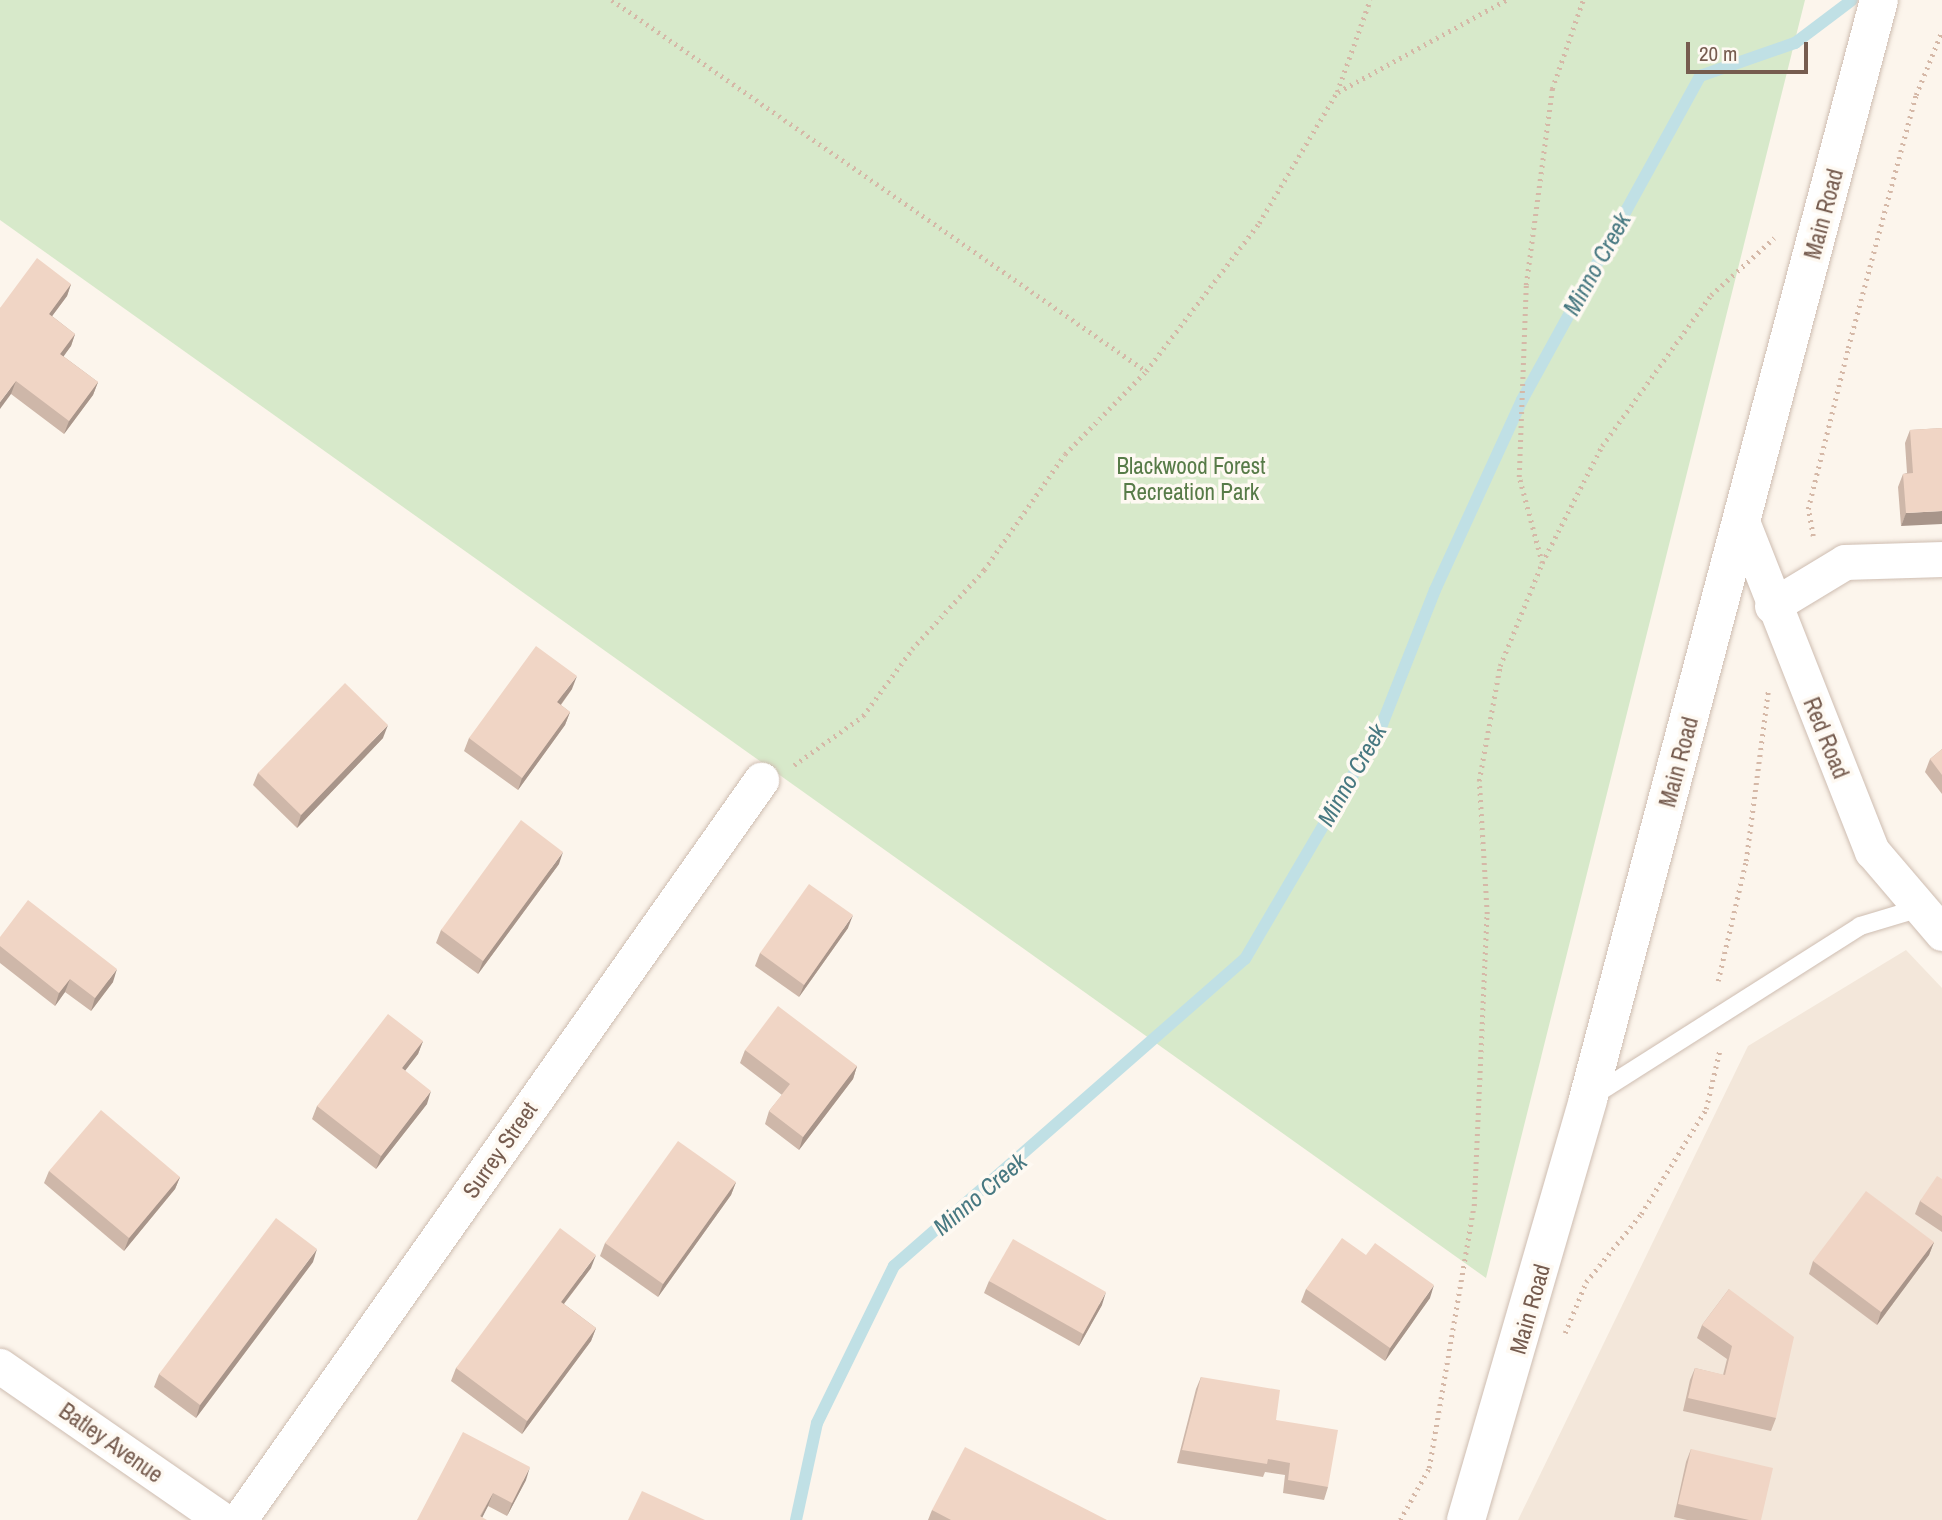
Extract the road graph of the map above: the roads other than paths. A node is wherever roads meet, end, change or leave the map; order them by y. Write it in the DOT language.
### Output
graph roads {
  1 [pos="1878,5"];
  2 [pos="1743,524"];
  3 [pos="1942,559"];
  4 [pos="1772,606"];
  5 [pos="761,780"];
  6 [pos="1931,921"];
  7 [pos="1588,1100"];
  8 [pos="0,1366"];
  9 [pos="222,1520"];
  10 [pos="239,1520"];
  11 [pos="1466,1520"];
  1 -- 2 [label="main road, Main Road"];
  2 -- 4 [label="street, Red Road"];
  2 -- 7 [label="main road, Main Road"];
  3 -- 4 [label="street"];
  4 -- 6 [label="street, Red Road"];
  5 -- 10 [label="street, Surrey Street"];
  6 -- 7 [label="lane"];
  7 -- 11 [label="main road, Main Road"];
  8 -- 9 [label="street, Batley Avenue"];
}
